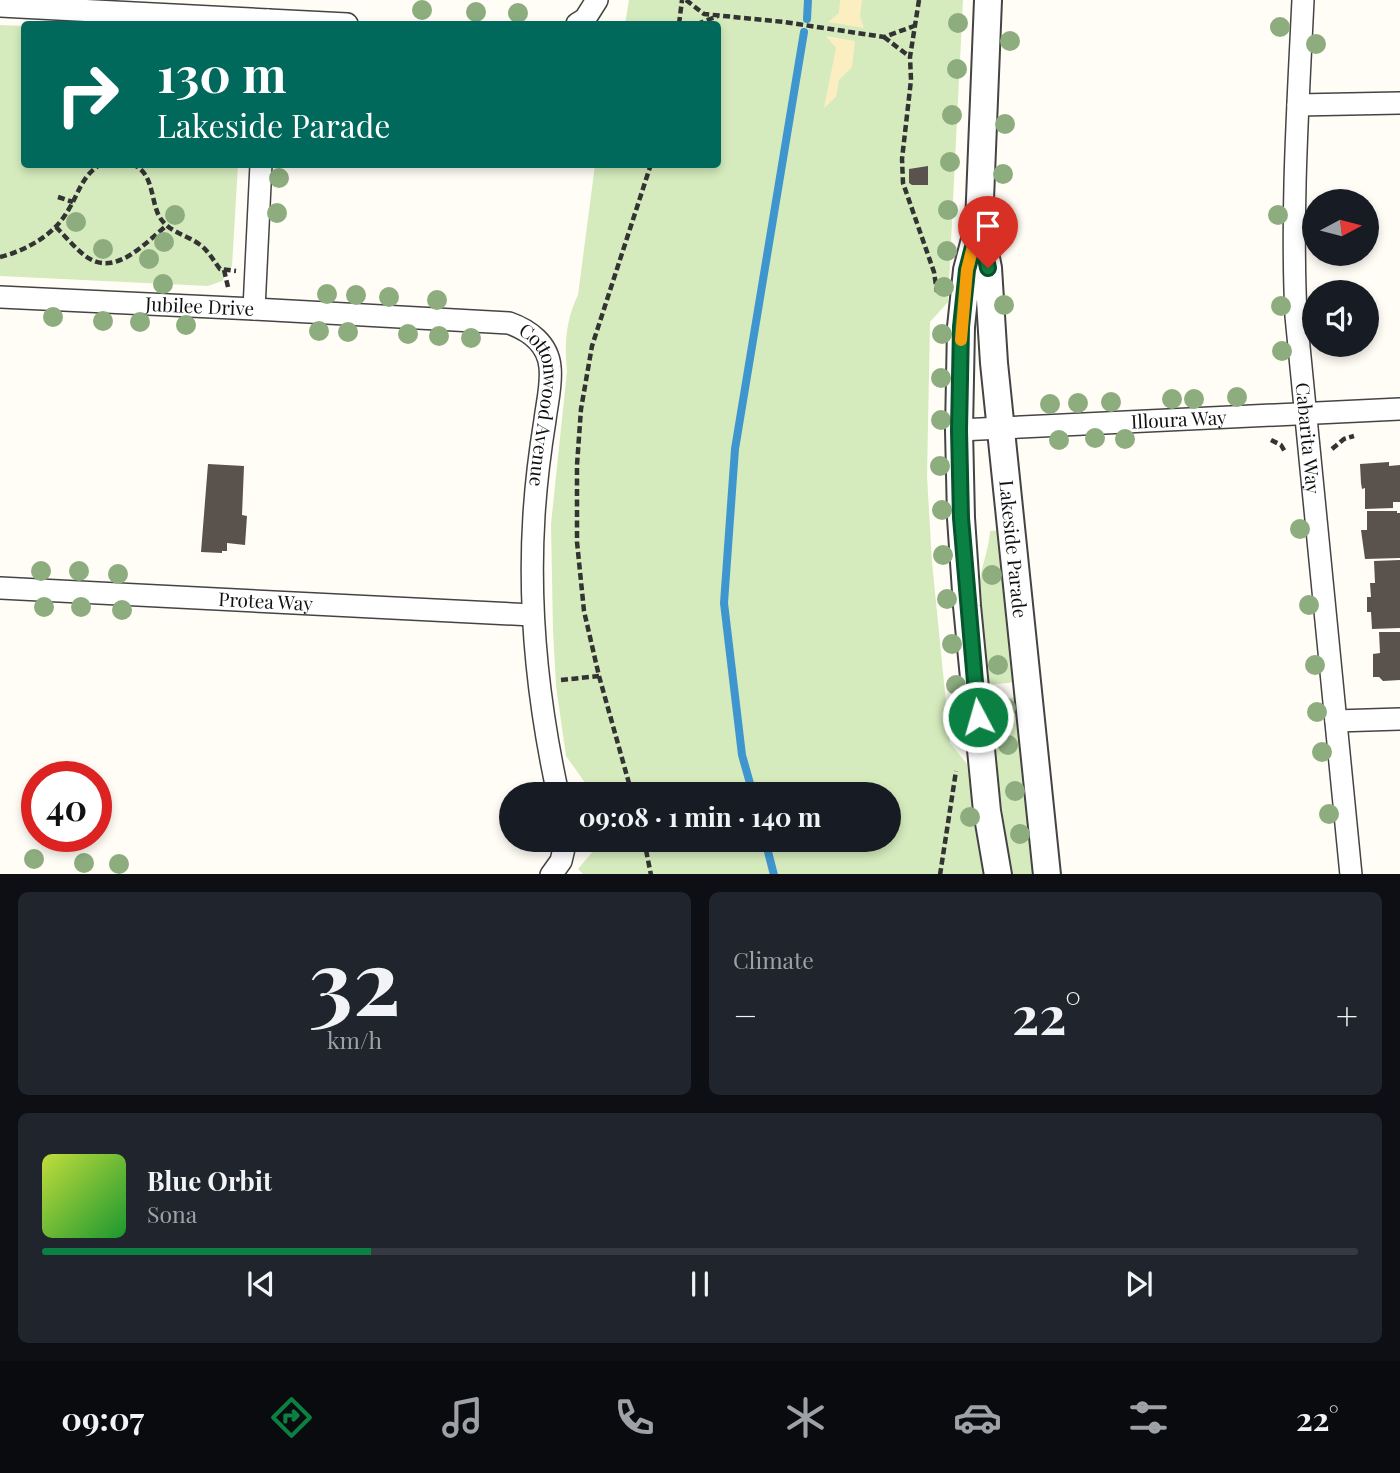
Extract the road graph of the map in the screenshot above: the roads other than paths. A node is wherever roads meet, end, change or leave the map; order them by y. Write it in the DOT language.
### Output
graph roads {
  1 [pos="597,0"];
  2 [pos="988,0"];
  3 [pos="1303,0"];
  4 [pos="0,6"];
  5 [pos="251,21"];
  6 [pos="582,21"];
  7 [pos="1400,103"];
  8 [pos="1297,105"];
  9 [pos="261,168"];
  10 [pos="979,224"];
  11 [pos="0,297"];
  12 [pos="254,309"];
  13 [pos="1400,409"];
  14 [pos="1305,412"];
  15 [pos="1002,426"];
  16 [pos="959,430"];
  17 [pos="0,588"];
  18 [pos="532,615"];
  19 [pos="1400,719"];
  20 [pos="1336,721"];
  21 [pos="555,782"];
  22 [pos="563,852"];
  23 [pos="551,874"];
  24 [pos="998,874"];
  25 [pos="1047,874"];
  26 [pos="1351,874"];
  1 -- 6 [label="street"];
  2 -- 10 [label="street, Lakeside Parade"];
  3 -- 8 [label="street, Cabarita Way"];
  4 -- 5 [label="street"];
  7 -- 8 [label="street"];
  8 -- 14 [label="street, Cabarita Way"];
  9 -- 12 [label="street, Jubilee Drive"];
  10 -- 15 [label="street, Lakeside Parade"];
  10 -- 16 [label="street, Lakeside Parade"];
  11 -- 12 [label="street, Jubilee Drive"];
  12 -- 18 [label="street, Cottonwood Avenue"];
  13 -- 14 [label="street, Illoura Way"];
  14 -- 15 [label="street, Illoura Way"];
  14 -- 20 [label="street, Cabarita Way"];
  15 -- 16 [label="street, Illoura Way"];
  15 -- 25 [label="street, Lakeside Parade"];
  16 -- 24 [label="street, Lakeside Parade"];
  17 -- 18 [label="street, Protea Way"];
  18 -- 21 [label="street, Cottonwood Avenue"];
  19 -- 20 [label="street"];
  20 -- 26 [label="street, Cabarita Way"];
  22 -- 23 [label="street"];
}
